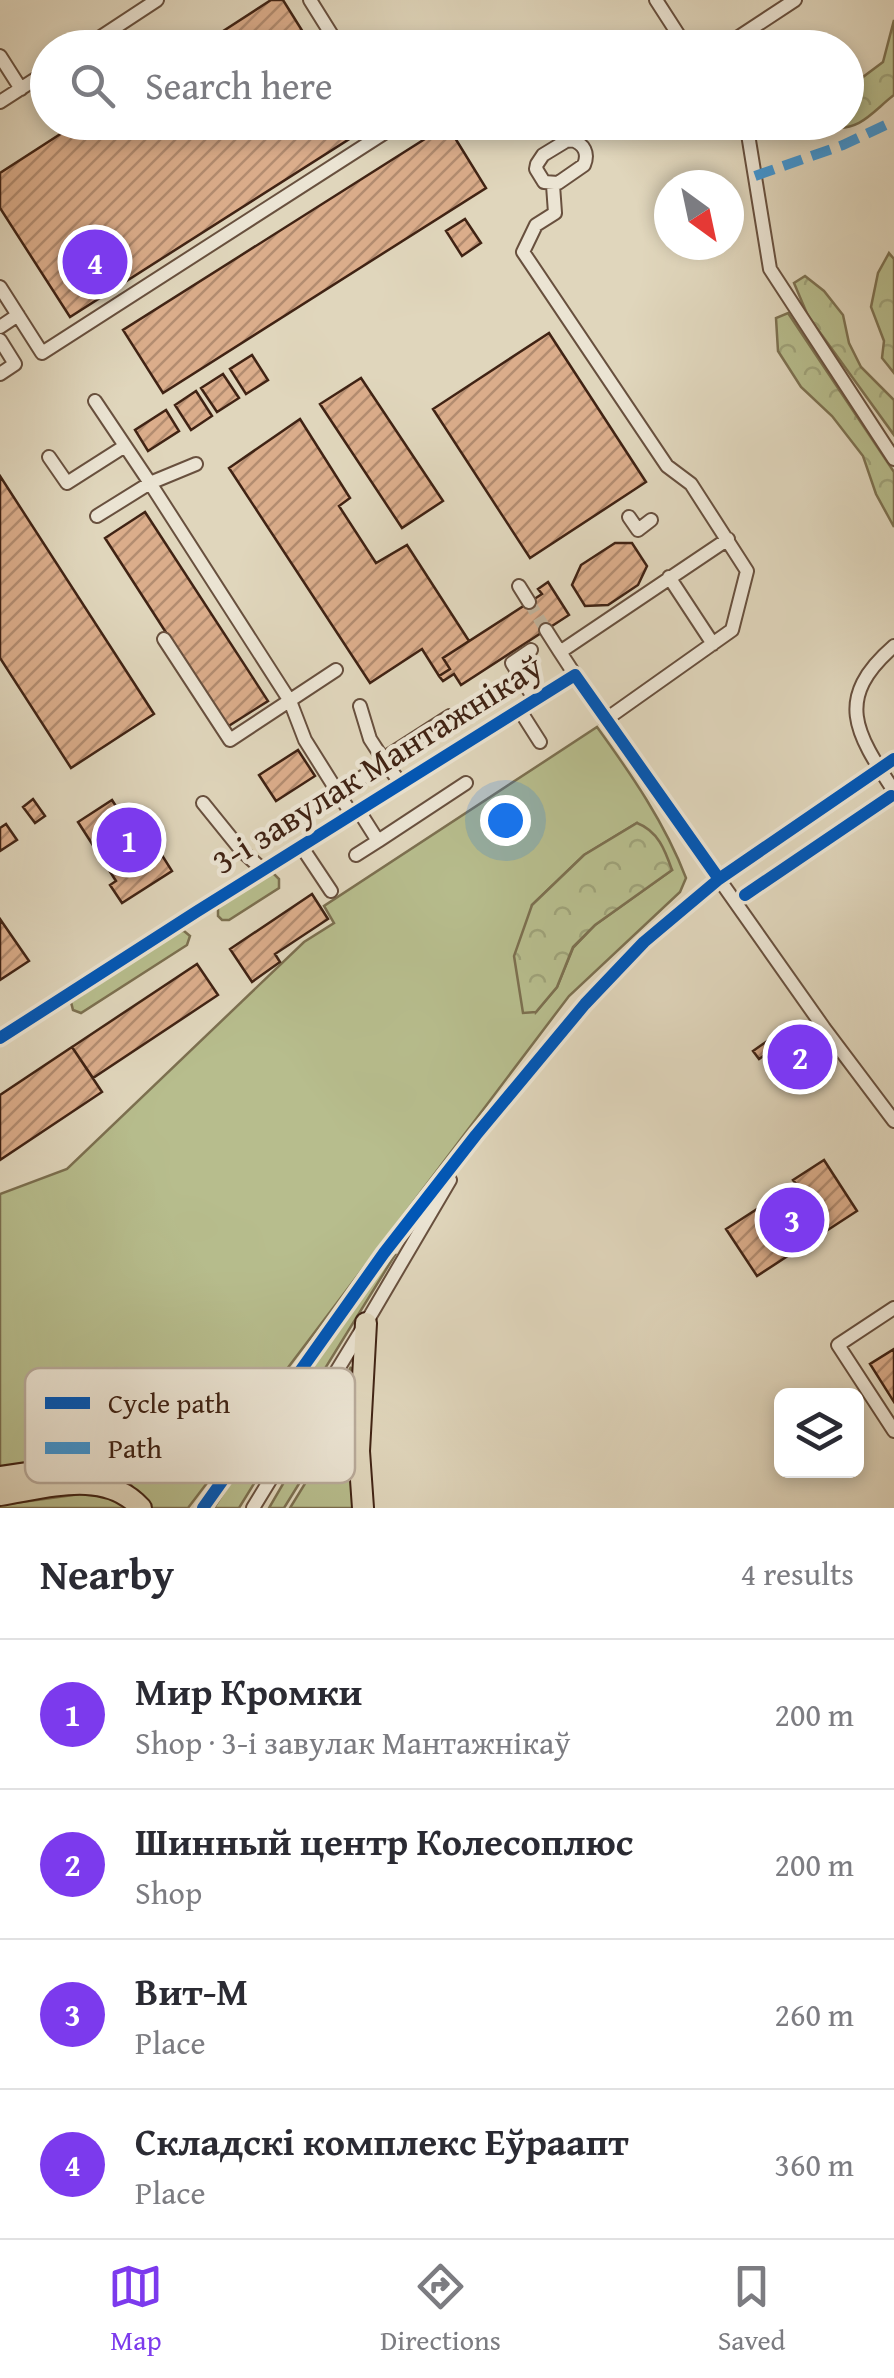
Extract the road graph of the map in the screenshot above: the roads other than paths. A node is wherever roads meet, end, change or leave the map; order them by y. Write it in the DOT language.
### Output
graph roads {
  1 [pos="158,0"];
  2 [pos="310,0"];
  3 [pos="656,0"];
  4 [pos="795,0"];
  5 [pos="112,30"];
  6 [pos="329,30"];
  7 [pos="675,30"];
  8 [pos="749,30"];
  9 [pos="0,56"];
  10 [pos="30,82"];
  11 [pos="20,88"];
  12 [pos="0,102"];
  13 [pos="373,140"];
  14 [pos="749,140"];
  15 [pos="553,184"];
  16 [pos="0,288"];
  17 [pos="18,315"];
  18 [pos="0,327"];
  19 [pos="0,340"];
  20 [pos="0,374"];
  21 [pos="96,402"];
  22 [pos="125,446"];
  23 [pos="49,457"];
  24 [pos="894,459"];
  25 [pos="196,464"];
  26 [pos="150,483"];
  27 [pos="97,516"];
  28 [pos="629,517"];
  29 [pos="651,520"];
  30 [pos="728,539"];
  31 [pos="669,577"];
  32 [pos="519,586"];
  33 [pos="529,602"];
  34 [pos="546,630"];
  35 [pos="164,638"];
  36 [pos="713,644"];
  37 [pos="894,646"];
  38 [pos="531,650"];
  39 [pos="560,652"];
  40 [pos="336,670"];
  41 [pos="575,675"];
  42 [pos="535,700"];
  43 [pos="290,701"];
  44 [pos="360,706"];
  45 [pos="519,709"];
  46 [pos="450,716"];
  47 [pos="605,720"];
  48 [pos="540,742"];
  49 [pos="383,759"];
  50 [pos="894,759"];
  51 [pos="879,768"];
  52 [pos="372,771"];
  53 [pos="466,783"];
  54 [pos="401,784"];
  55 [pos="894,790"];
  56 [pos="338,793"];
  57 [pos="202,803"];
  58 [pos="355,812"];
  59 [pos="378,841"];
  60 [pos="301,846"];
  61 [pos="356,855"];
  62 [pos="264,870"];
  63 [pos="719,879"];
  64 [pos="331,892"];
  65 [pos="0,1038"];
  66 [pos="894,1121"];
  67 [pos="476,1135"];
  68 [pos="894,1308"];
  69 [pos="366,1323"];
  70 [pos="301,1368"];
  71 [pos="339,1368"];
  72 [pos="894,1431"];
  73 [pos="25,1473"];
  74 [pos="0,1477"];
  75 [pos="220,1483"];
  76 [pos="268,1483"];
  77 [pos="0,1495"];
  78 [pos="140,1508"];
  79 [pos="203,1508"];
  80 [pos="253,1508"];
  81 [pos="363,1508"];
  1 -- 5 [label="street"];
  2 -- 6 [label="street"];
  3 -- 7 [label="street"];
  4 -- 8 [label="street"];
  9 -- 11 [label="street"];
  10 -- 11 [label="street"];
  11 -- 12 [label="street"];
  13 -- 17 [label="street"];
  14 -- 24 [label="street"];
  15 -- 30 [label="street"];
  16 -- 17 [label="street"];
  17 -- 18 [label="street"];
  19 -- 20 [label="street"];
  21 -- 22 [label="street"];
  22 -- 23 [label="street"];
  22 -- 26 [label="street"];
  25 -- 26 [label="street"];
  26 -- 27 [label="street"];
  26 -- 43 [label="street"];
  28 -- 29 [label="street"];
  30 -- 31 [label="street"];
  30 -- 36 [label="street"];
  31 -- 36 [label="street"];
  31 -- 39 [label="street"];
  32 -- 33 [label="street"];
  34 -- 39 [label="street"];
  35 -- 43 [label="street"];
  36 -- 47 [label="street"];
  37 -- 51 [label="street"];
  38 -- 42 [label="street"];
  39 -- 41 [label="street"];
  40 -- 43 [label="street"];
  41 -- 42 [label="street, 3-і завулак Мантажнікаў"];
  41 -- 47 [label="street, 3-і завулак Мантажнікаў"];
  42 -- 45 [label="street, 3-і завулак Мантажнікаў"];
  43 -- 56 [label="street"];
  44 -- 49 [label="street"];
  45 -- 48 [label="street"];
  45 -- 54 [label="street, 3-і завулак Мантажнікаў"];
  46 -- 49 [label="street"];
  47 -- 63 [label="street, 3-і завулак Мантажнікаў"];
  49 -- 54 [label="street"];
  50 -- 51 [label="street"];
  51 -- 55 [label="street"];
  51 -- 63 [label="street"];
  52 -- 56 [label="street"];
  53 -- 59 [label="street"];
  54 -- 58 [label="street, 3-і завулак Мантажнікаў"];
  56 -- 58 [label="street"];
  57 -- 62 [label="street"];
  58 -- 59 [label="street"];
  58 -- 60 [label="street, 3-і завулак Мантажнікаў"];
  59 -- 61 [label="street"];
  60 -- 62 [label="street, 3-і завулак Мантажнікаў"];
  60 -- 64 [label="street"];
  62 -- 65 [label="street, 3-і завулак Мантажнікаў"];
  63 -- 66 [label="street, 3-і завулак Мантажнікаў"];
  63 -- 67 [label="street"];
  67 -- 69 [label="street"];
  67 -- 70 [label="street"];
  68 -- 72 [label="street"];
  69 -- 71 [label="street"];
  69 -- 81 [label="highway"];
  73 -- 74 [label="highway"];
  75 -- 79 [label="street"];
  76 -- 80 [label="street"];
  77 -- 78 [label="highway"];
}
